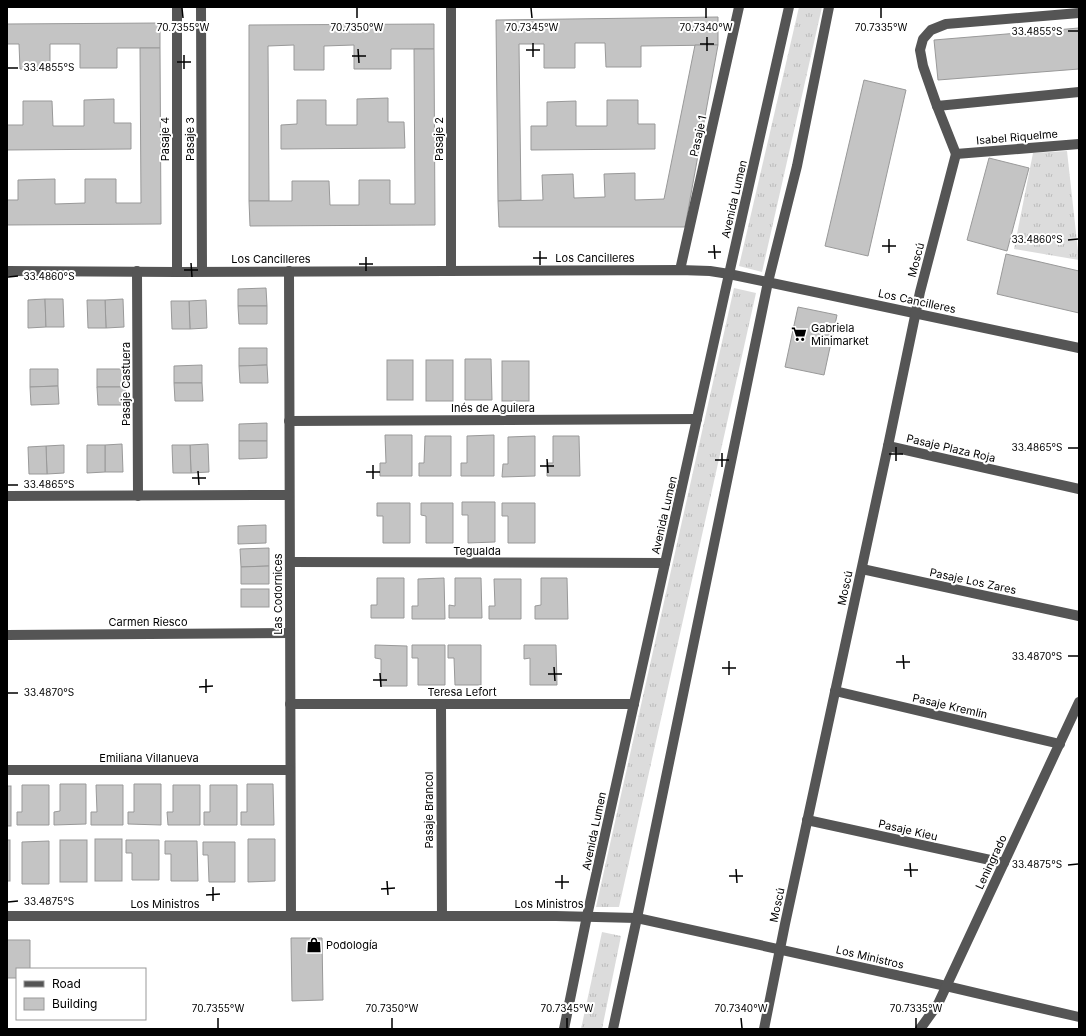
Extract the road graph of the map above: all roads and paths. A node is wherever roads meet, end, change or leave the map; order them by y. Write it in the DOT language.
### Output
graph roads {
  1 [pos="177,7"];
  2 [pos="202,7"];
  3 [pos="451,7"];
  4 [pos="739,7"];
  5 [pos="789,7"];
  6 [pos="829,7"];
  7 [pos="1079,13"];
  8 [pos="1079,92"];
  9 [pos="937,106"];
  10 [pos="1079,144"];
  11 [pos="956,154"];
  12 [pos="680,270"];
  13 [pos="7,271"];
  14 [pos="137,271"];
  15 [pos="289,271"];
  16 [pos="451,271"];
  17 [pos="177,272"];
  18 [pos="202,272"];
  19 [pos="729,274"];
  20 [pos="768,282"];
  21 [pos="916,313"];
  22 [pos="1079,348"];
  23 [pos="697,419"];
  24 [pos="289,421"];
  25 [pos="888,446"];
  26 [pos="1079,489"];
  27 [pos="289,495"];
  28 [pos="7,496"];
  29 [pos="138,496"];
  30 [pos="290,562"];
  31 [pos="665,563"];
  32 [pos="862,569"];
  33 [pos="1079,616"];
  34 [pos="290,633"];
  35 [pos="7,635"];
  36 [pos="835,691"];
  37 [pos="1079,702"];
  38 [pos="290,704"];
  39 [pos="441,704"];
  40 [pos="634,704"];
  41 [pos="1060,744"];
  42 [pos="7,770"];
  43 [pos="290,770"];
  44 [pos="807,820"];
  45 [pos="1004,864"];
  46 [pos="7,916"];
  47 [pos="291,916"];
  48 [pos="442,916"];
  49 [pos="587,916"];
  50 [pos="637,918"];
  51 [pos="779,949"];
  52 [pos="946,986"];
  53 [pos="1079,1017"];
  54 [pos="564,1029"];
  55 [pos="613,1029"];
  56 [pos="764,1029"];
  57 [pos="920,1029"];
  1 -- 17 [label="street, Pasaje 4"];
  2 -- 18 [label="street, Pasaje 3"];
  3 -- 16 [label="street, Pasaje 2"];
  4 -- 12 [label="street, Pasaje 1"];
  5 -- 19 [label="street, Avenida Lumen"];
  6 -- 20 [label="street"];
  7 -- 9 [label="street"];
  8 -- 9 [label="street"];
  9 -- 11 [label="street"];
  10 -- 11 [label="street, Isabel Riquelme"];
  11 -- 21 [label="street, Moscú"];
  12 -- 16 [label="street, Los Cancilleres"];
  12 -- 19 [label="street, Los Cancilleres"];
  13 -- 14 [label="street, Los Cancilleres"];
  14 -- 17 [label="street, Los Cancilleres"];
  14 -- 29 [label="street, Pasaje Castuera"];
  15 -- 16 [label="street, Los Cancilleres"];
  15 -- 18 [label="street, Los Cancilleres"];
  15 -- 24 [label="street, Las Codornices"];
  17 -- 18 [label="street, Los Cancilleres"];
  19 -- 20 [label="street, Los Cancilleres"];
  19 -- 23 [label="street, Avenida Lumen"];
  20 -- 21 [label="street, Los Cancilleres"];
  20 -- 50 [label="street"];
  21 -- 22 [label="street, Los Cancilleres"];
  21 -- 25 [label="street, Moscú"];
  23 -- 24 [label="street, Inés de Aguilera"];
  23 -- 31 [label="street, Avenida Lumen"];
  24 -- 27 [label="street, Las Codornices"];
  25 -- 26 [label="street, Pasaje Plaza Roja"];
  25 -- 32 [label="street, Moscú"];
  27 -- 29 [label="street"];
  27 -- 30 [label="street, Las Codornices"];
  28 -- 29 [label="street"];
  30 -- 31 [label="street, Tegualda"];
  30 -- 34 [label="street, Las Codornices"];
  31 -- 40 [label="street, Avenida Lumen"];
  32 -- 33 [label="street, Pasaje Los Zares"];
  32 -- 36 [label="street, Moscú"];
  34 -- 35 [label="street, Carmen Riesco"];
  34 -- 38 [label="street, Las Codornices"];
  36 -- 41 [label="street, Pasaje Kremlin"];
  36 -- 44 [label="street, Moscú"];
  37 -- 41 [label="street, Leningrado"];
  38 -- 39 [label="street, Teresa Lefort"];
  38 -- 43 [label="street, Las Codornices"];
  39 -- 40 [label="street, Teresa Lefort"];
  39 -- 48 [label="street, Pasaje Brancol"];
  40 -- 49 [label="street, Avenida Lumen"];
  41 -- 45 [label="street, Leningrado"];
  42 -- 43 [label="street, Emiliana Villanueva"];
  43 -- 47 [label="street, Las Codornices"];
  44 -- 45 [label="street, Pasaje Kieu"];
  44 -- 51 [label="street, Moscú"];
  45 -- 52 [label="street, Leningrado"];
  46 -- 47 [label="street, Los Ministros"];
  47 -- 48 [label="street, Los Ministros"];
  48 -- 49 [label="street, Los Ministros"];
  49 -- 50 [label="street, Los Ministros"];
  49 -- 54 [label="street, Avenida Lumen"];
  50 -- 51 [label="street, Los Ministros"];
  50 -- 55 [label="street"];
  51 -- 52 [label="street, Los Ministros"];
  51 -- 56 [label="street, Moscú"];
  52 -- 53 [label="street, Los Ministros"];
  52 -- 57 [label="street, Leningrado"];
}
